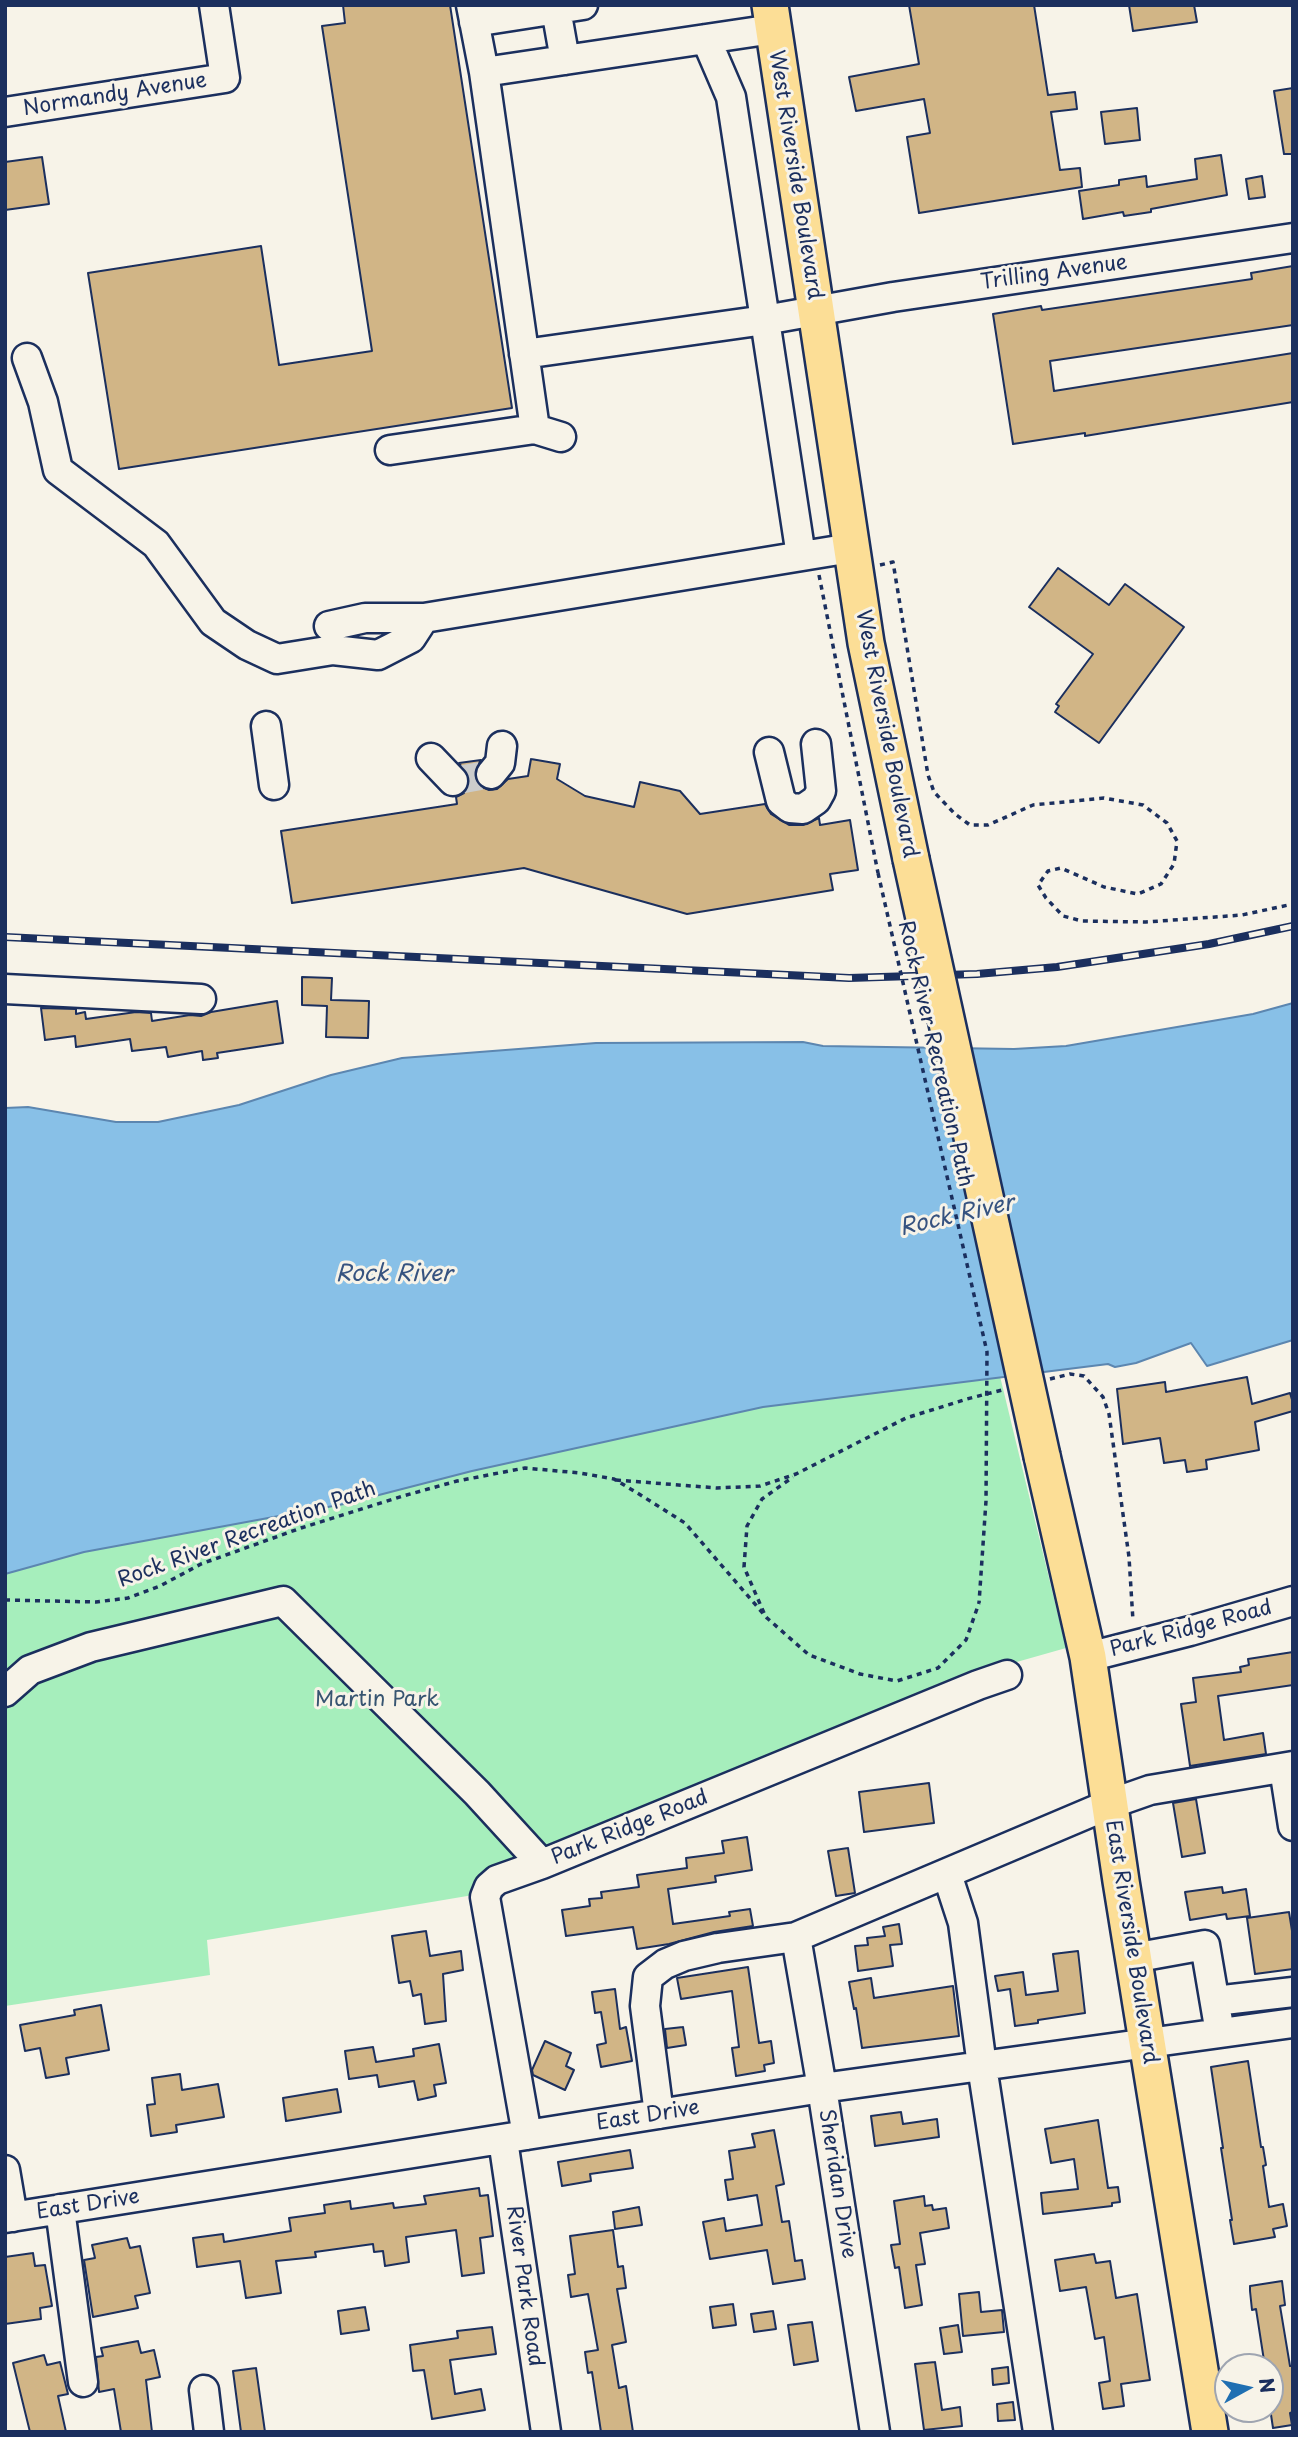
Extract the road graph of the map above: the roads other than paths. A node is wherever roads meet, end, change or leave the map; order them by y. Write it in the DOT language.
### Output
graph roads {
  1 [pos="214,5"];
  2 [pos="570,7"];
  3 [pos="472,13"];
  4 [pos="771,17"];
  5 [pos="706,39"];
  6 [pos="565,60"];
  7 [pos="484,72"];
  8 [pos="5,112"];
  9 [pos="1293,238"];
  10 [pos="816,310"];
  11 [pos="765,320"];
  12 [pos="524,354"];
  13 [pos="27,358"];
  14 [pos="390,450"];
  15 [pos="801,556"];
  16 [pos="853,559"];
  17 [pos="266,726"];
  18 [pos="816,744"];
  19 [pos="502,746"];
  20 [pos="769,752"];
  21 [pos="431,758"];
  22 [pos="491,774"];
  23 [pos="453,781"];
  24 [pos="274,785"];
  25 [pos="5,989"];
  26 [pos="201,999"];
  27 [pos="1042,1456"];
  28 [pos="1293,1601"];
  29 [pos="1088,1657"];
  30 [pos="1007,1675"];
  31 [pos="5,1692"];
  32 [pos="1288,1767"];
  33 [pos="1110,1804"];
  34 [pos="1293,1826"];
  35 [pos="542,1864"];
  36 [pos="947,1874"];
  37 [pos="796,1937"];
  38 [pos="1133,1958"];
  39 [pos="1293,1992"];
  40 [pos="1214,2001"];
  41 [pos="1293,2023"];
  42 [pos="1220,2033"];
  43 [pos="1147,2043"];
  44 [pos="982,2066"];
  45 [pos="822,2088"];
  46 [pos="659,2114"];
  47 [pos="515,2137"];
  48 [pos="5,2170"];
  49 [pos="60,2209"];
  50 [pos="9,2218"];
  51 [pos="83,2382"];
  52 [pos="204,2390"];
  53 [pos="209,2432"];
  54 [pos="546,2432"];
  55 [pos="875,2432"];
  56 [pos="1038,2432"];
  57 [pos="1210,2432"];
  1 -- 8 [label="street, Normandy Avenue"];
  2 -- 3 [label="street"];
  2 -- 6 [label="street"];
  3 -- 7 [label="street"];
  4 -- 5 [label="street"];
  4 -- 10 [label="main road, West Riverside Boulevard"];
  5 -- 6 [label="street"];
  5 -- 11 [label="street"];
  6 -- 7 [label="street"];
  7 -- 12 [label="street"];
  9 -- 10 [label="street, Trilling Avenue"];
  10 -- 11 [label="street, Trilling Avenue"];
  10 -- 16 [label="main road, West Riverside Boulevard"];
  11 -- 12 [label="street, Trilling Avenue"];
  11 -- 15 [label="street"];
  12 -- 14 [label="street"];
  13 -- 15 [label="street"];
  15 -- 16 [label="street"];
  16 -- 27 [label="main road, West Riverside Boulevard, bridge"];
  17 -- 24 [label="street"];
  18 -- 20 [label="street"];
  19 -- 22 [label="street"];
  21 -- 23 [label="street"];
  25 -- 26 [label="street"];
  27 -- 29 [label="main road, East Riverside Boulevard"];
  28 -- 29 [label="street, Park Ridge Road"];
  29 -- 33 [label="main road, East Riverside Boulevard"];
  30 -- 35 [label="street, Park Ridge Road"];
  31 -- 35 [label="street"];
  32 -- 33 [label="street"];
  32 -- 34 [label="street"];
  33 -- 36 [label="street"];
  33 -- 38 [label="main road, East Riverside Boulevard"];
  35 -- 47 [label="street, Park Ridge Road"];
  36 -- 37 [label="street"];
  36 -- 44 [label="street"];
  37 -- 45 [label="street, Sheridan Drive"];
  37 -- 46 [label="street"];
  38 -- 40 [label="street"];
  38 -- 43 [label="main road, East Riverside Boulevard"];
  39 -- 40 [label="street"];
  40 -- 42 [label="street"];
  41 -- 42 [label="street, East Drive"];
  42 -- 43 [label="street, East Drive"];
  43 -- 44 [label="street, East Drive"];
  43 -- 57 [label="main road, East Riverside Boulevard"];
  44 -- 45 [label="street, East Drive"];
  44 -- 56 [label="street"];
  45 -- 46 [label="street, East Drive"];
  45 -- 55 [label="street, Sheridan Drive"];
  46 -- 47 [label="street, East Drive"];
  47 -- 49 [label="street, East Drive"];
  47 -- 54 [label="street, River Park Road"];
  48 -- 50 [label="street"];
  49 -- 50 [label="street, East Drive"];
  49 -- 51 [label="street"];
  52 -- 53 [label="street"];
}
